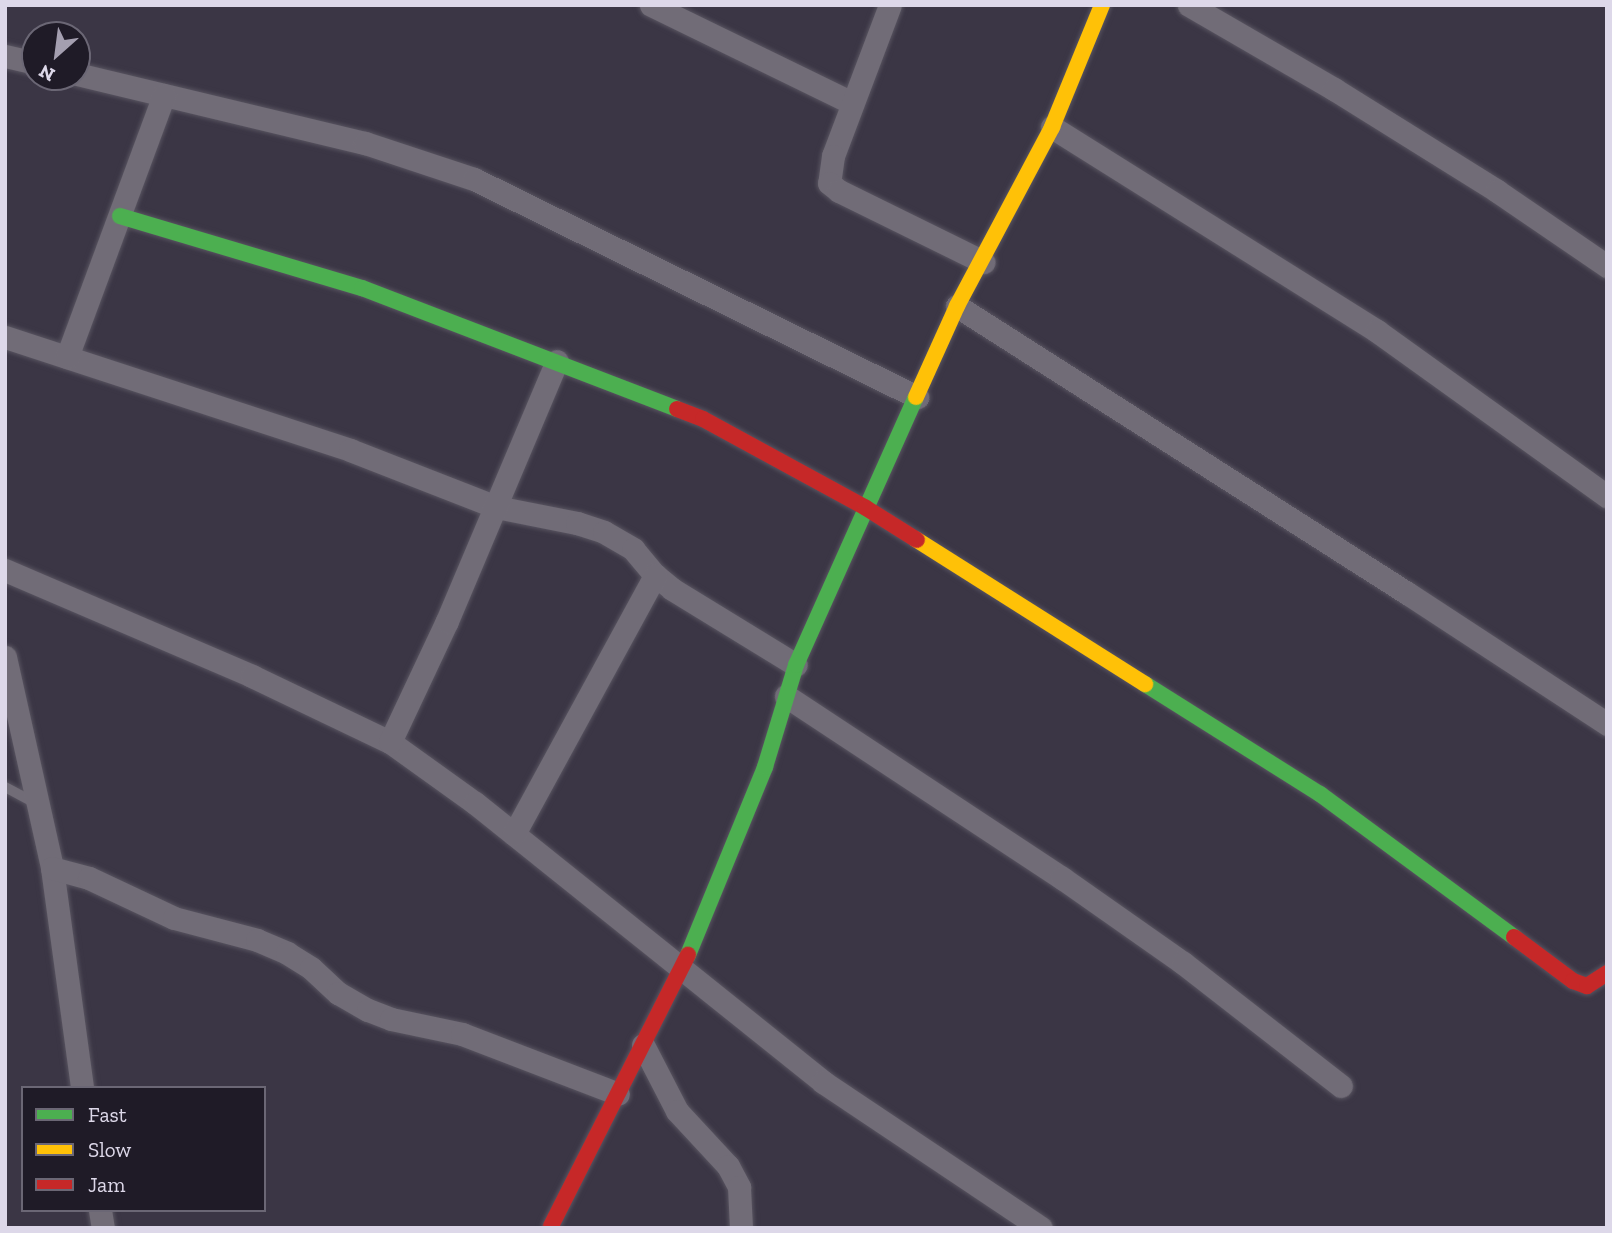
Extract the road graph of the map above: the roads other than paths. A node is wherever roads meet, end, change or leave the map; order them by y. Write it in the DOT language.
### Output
graph roads {
  1 [pos="651,5"];
  2 [pos="890,5"];
  3 [pos="1102,5"];
  4 [pos="1189,5"];
  5 [pos="91,77"];
  6 [pos="164,95"];
  7 [pos="852,103"];
  8 [pos="1052,127"];
  9 [pos="120,216"];
  10 [pos="983,262"];
  11 [pos="1607,266"];
  12 [pos="957,306"];
  13 [pos="5,337"];
  14 [pos="67,357"];
  15 [pos="557,361"];
  16 [pos="917,397"];
  17 [pos="1607,496"];
  18 [pos="496,507"];
  19 [pos="866,508"];
  20 [pos="5,570"];
  21 [pos="655,575"];
  22 [pos="5,656"];
  23 [pos="796,665"];
  24 [pos="786,696"];
  25 [pos="1607,724"];
  26 [pos="390,742"];
  27 [pos="5,787"];
  28 [pos="39,805"];
  29 [pos="514,834"];
  30 [pos="52,868"];
  31 [pos="683,969"];
  32 [pos="1607,973"];
  33 [pos="643,1045"];
  34 [pos="82,1086"];
  35 [pos="1341,1086"];
  36 [pos="618,1094"];
  37 [pos="551,1227"];
  38 [pos="741,1228"];
  39 [pos="1041,1228"];
  1 -- 7 [label="street"];
  2 -- 7 [label="street"];
  3 -- 8 [label="street"];
  4 -- 11 [label="street"];
  5 -- 6 [label="street"];
  6 -- 9 [label="street"];
  6 -- 16 [label="street"];
  7 -- 10 [label="street"];
  8 -- 10 [label="street"];
  8 -- 17 [label="street"];
  9 -- 14 [label="street"];
  9 -- 15 [label="street"];
  10 -- 12 [label="street"];
  12 -- 16 [label="street"];
  12 -- 25 [label="street"];
  13 -- 14 [label="street"];
  14 -- 18 [label="street"];
  15 -- 18 [label="street"];
  15 -- 19 [label="street"];
  16 -- 19 [label="street"];
  18 -- 21 [label="street"];
  18 -- 26 [label="street"];
  19 -- 23 [label="street"];
  19 -- 32 [label="street"];
  20 -- 26 [label="street"];
  21 -- 23 [label="street"];
  21 -- 29 [label="street"];
  22 -- 28 [label="street"];
  23 -- 24 [label="street"];
  24 -- 31 [label="street"];
  24 -- 35 [label="street"];
  26 -- 29 [label="street"];
  27 -- 28 [label="lane"];
  28 -- 30 [label="street"];
  29 -- 31 [label="street"];
  30 -- 34 [label="street"];
  30 -- 36 [label="street"];
  31 -- 33 [label="street"];
  31 -- 39 [label="street"];
  33 -- 36 [label="street"];
  33 -- 38 [label="street"];
  36 -- 37 [label="street"];
}
